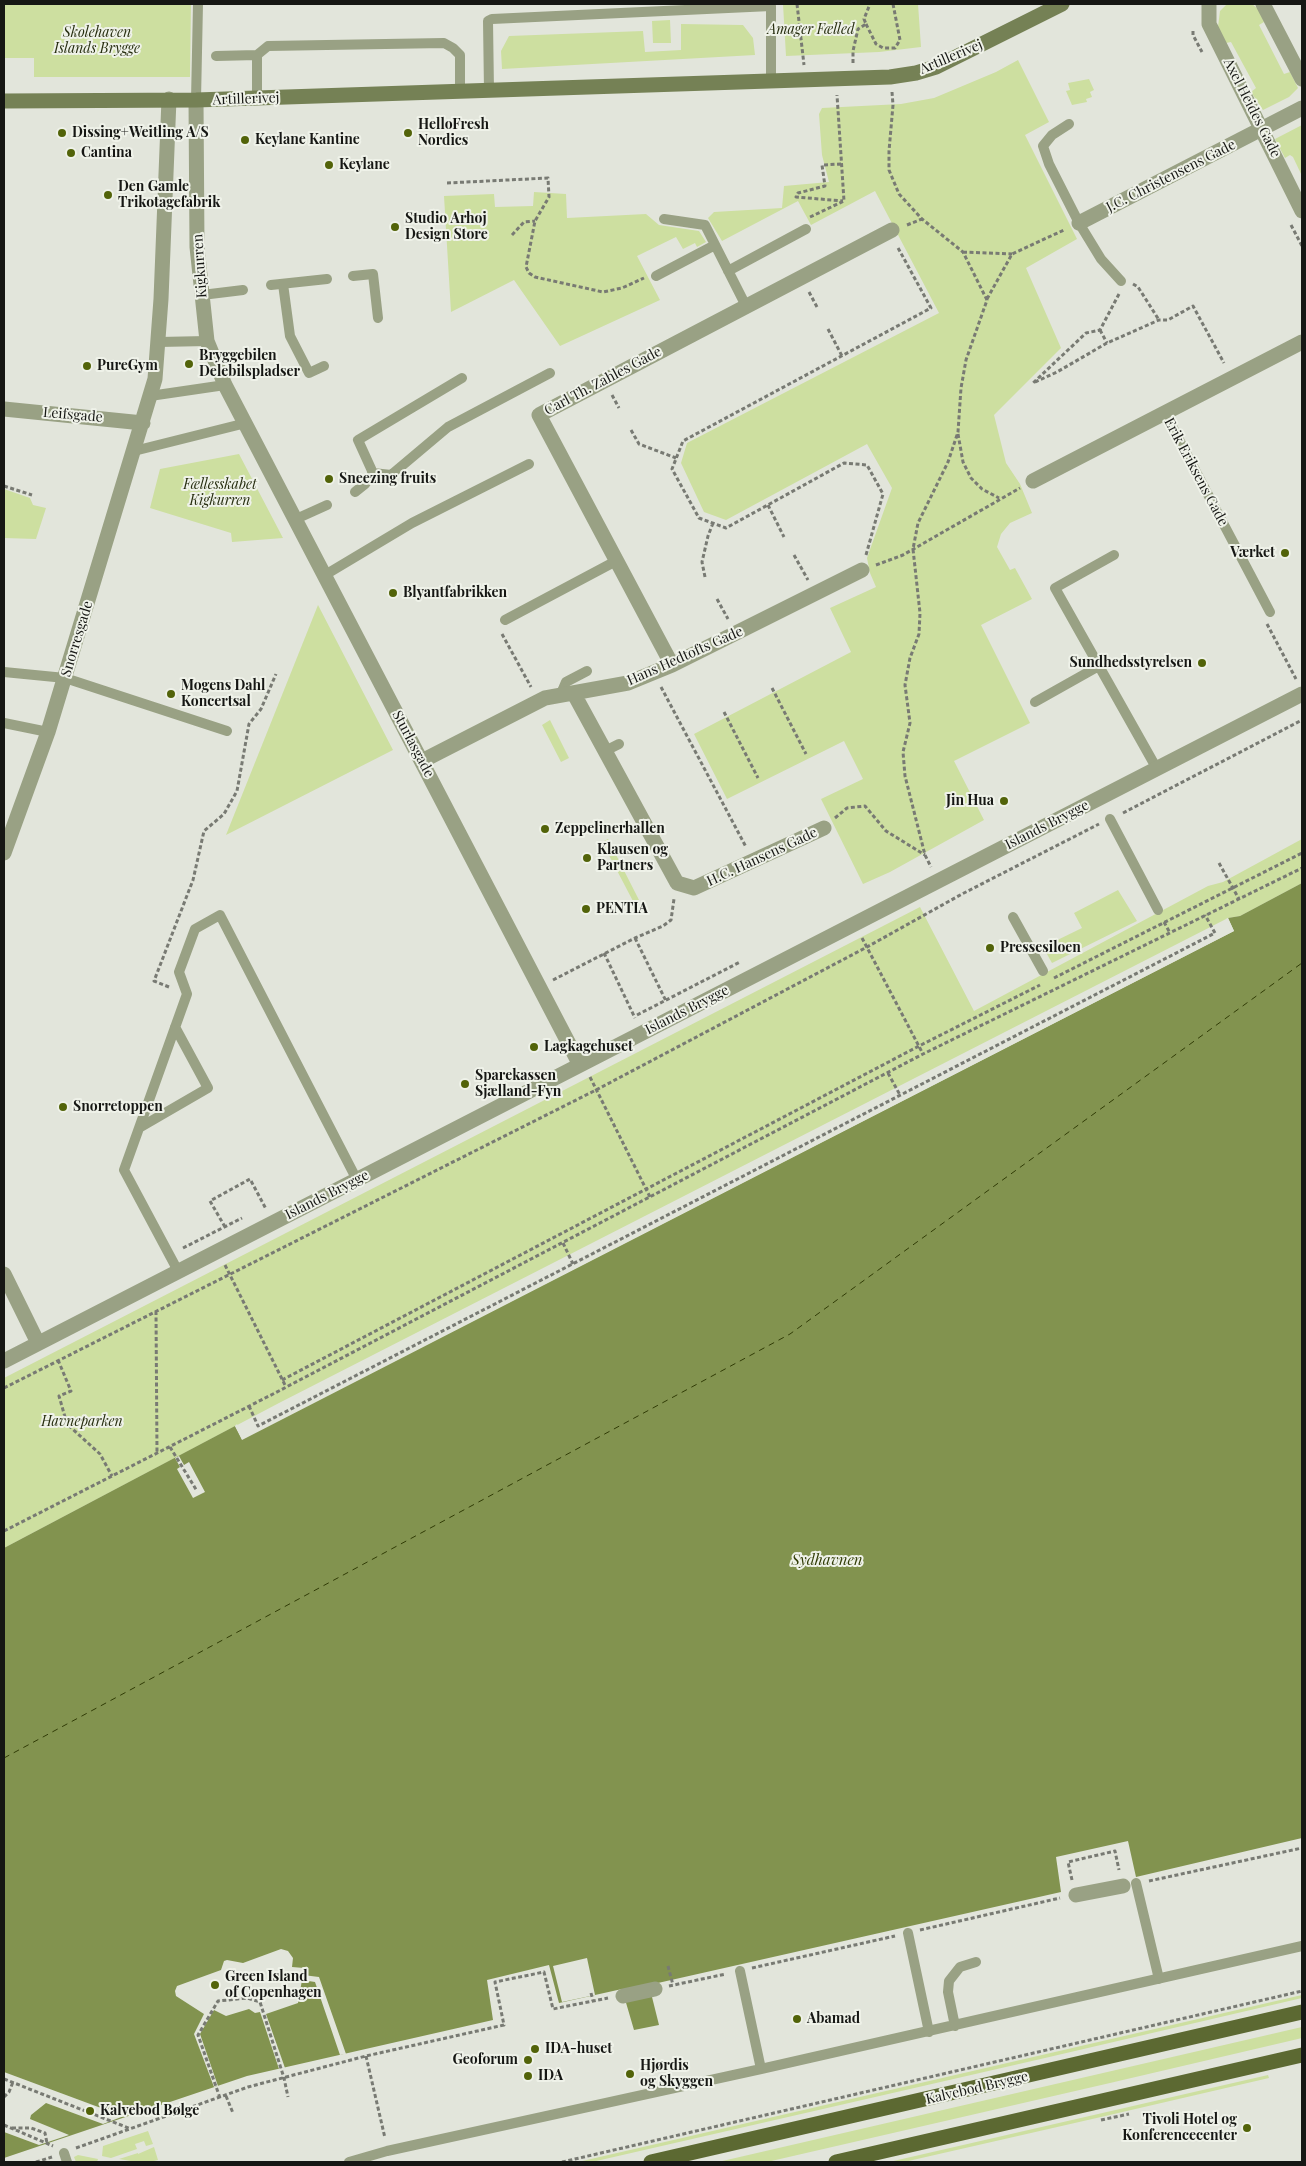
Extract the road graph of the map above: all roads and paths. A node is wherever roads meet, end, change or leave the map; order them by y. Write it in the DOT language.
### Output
graph roads {
  1 [pos="198,4"];
  2 [pos="796,4"];
  3 [pos="870,4"];
  4 [pos="893,4"];
  5 [pos="1062,4"];
  6 [pos="1209,4"];
  7 [pos="1263,4"];
  8 [pos="866,24"];
  9 [pos="257,55"];
  10 [pos="216,56"];
  11 [pos="890,77"];
  12 [pos="1302,78"];
  13 [pos="853,79"];
  14 [pos="836,80"];
  15 [pos="805,81"];
  16 [pos="771,82"];
  17 [pos="489,91"];
  18 [pos="460,92"];
  19 [pos="256,98"];
  20 [pos="4,100"];
  21 [pos="169,100"];
  22 [pos="196,100"];
  23 [pos="1302,108"];
  24 [pos="1068,124"];
  25 [pos="1263,129"];
  26 [pos="842,164"];
  27 [pos="447,183"];
  28 [pos="844,202"];
  29 [pos="1302,211"];
  30 [pos="664,219"];
  31 [pos="535,221"];
  32 [pos="1079,223"];
  33 [pos="806,230"];
  34 [pos="890,231"];
  35 [pos="512,235"];
  36 [pos="715,245"];
  37 [pos="963,252"];
  38 [pos="1012,254"];
  39 [pos="728,271"];
  40 [pos="353,276"];
  41 [pos="656,276"];
  42 [pos="327,279"];
  43 [pos="1121,281"];
  44 [pos="283,284"];
  45 [pos="271,285"];
  46 [pos="243,290"];
  47 [pos="202,295"];
  48 [pos="987,300"];
  49 [pos="746,306"];
  50 [pos="378,318"];
  51 [pos="1159,320"];
  52 [pos="828,329"];
  53 [pos="1100,330"];
  54 [pos="207,340"];
  55 [pos="159,342"];
  56 [pos="1302,342"];
  57 [pos="1107,343"];
  58 [pos="842,356"];
  59 [pos="324,366"];
  60 [pos="550,373"];
  61 [pos="462,378"];
  62 [pos="1232,379"];
  63 [pos="226,385"];
  64 [pos="150,396"];
  65 [pos="4,409"];
  66 [pos="1165,413"];
  67 [pos="143,423"];
  68 [pos="246,423"];
  69 [pos="631,430"];
  70 [pos="958,432"];
  71 [pos="134,450"];
  72 [pos="676,458"];
  73 [pos="529,464"];
  74 [pos="373,473"];
  75 [pos="1033,481"];
  76 [pos="4,486"];
  77 [pos="355,492"];
  78 [pos="32,495"];
  79 [pos="999,498"];
  80 [pos="327,505"];
  81 [pos="768,505"];
  82 [pos="296,520"];
  83 [pos="713,523"];
  84 [pos="784,537"];
  85 [pos="913,549"];
  86 [pos="794,555"];
  87 [pos="1114,555"];
  88 [pos="616,560"];
  89 [pos="798,563"];
  90 [pos="862,570"];
  91 [pos="325,574"];
  92 [pos="705,577"];
  93 [pos="717,599"];
  94 [pos="720,604"];
  95 [pos="1270,612"];
  96 [pos="505,620"];
  97 [pos="672,665"];
  98 [pos="1099,666"];
  99 [pos="1290,668"];
  100 [pos="587,671"];
  101 [pos="4,672"];
  102 [pos="654,672"];
  103 [pos="276,674"];
  104 [pos="65,678"];
  105 [pos="772,688"];
  106 [pos="1302,694"];
  107 [pos="567,695"];
  108 [pos="539,701"];
  109 [pos="1035,702"];
  110 [pos="724,712"];
  111 [pos="1302,720"];
  112 [pos="4,723"];
  113 [pos="227,731"];
  114 [pos="48,732"];
  115 [pos="619,744"];
  116 [pos="605,751"];
  117 [pos="806,754"];
  118 [pos="422,761"];
  119 [pos="1157,769"];
  120 [pos="758,778"];
  121 [pos="1110,819"];
  122 [pos="824,828"];
  123 [pos="4,853"];
  124 [pos="1302,853"];
  125 [pos="925,855"];
  126 [pos="753,861"];
  127 [pos="1220,863"];
  128 [pos="1302,868"];
  129 [pos="937,882"];
  130 [pos="677,883"];
  131 [pos="1233,887"];
  132 [pos="1239,899"];
  133 [pos="1158,910"];
  134 [pos="1205,915"];
  135 [pos="1013,917"];
  136 [pos="857,923"];
  137 [pos="635,938"];
  138 [pos="867,947"];
  139 [pos="604,953"];
  140 [pos="1043,971"];
  141 [pos="539,987"];
  142 [pos="187,994"];
  143 [pos="673,1018"];
  144 [pos="175,1027"];
  145 [pos="642,1033"];
  146 [pos="919,1046"];
  147 [pos="923,1054"];
  148 [pos="583,1070"];
  149 [pos="888,1073"];
  150 [pos="596,1090"];
  151 [pos="900,1095"];
  152 [pos="140,1128"];
  153 [pos="357,1180"];
  154 [pos="646,1189"];
  155 [pos="650,1197"];
  156 [pos="273,1222"];
  157 [pos="233,1243"];
  158 [pos="563,1243"];
  159 [pos="218,1251"];
  160 [pos="573,1264"];
  161 [pos="178,1271"];
  162 [pos="4,1274"];
  163 [pos="229,1274"];
  164 [pos="156,1311"];
  165 [pos="38,1343"];
  166 [pos="58,1360"];
  167 [pos="4,1361"];
  168 [pos="282,1380"];
  169 [pos="286,1387"];
  170 [pos="4,1388"];
  171 [pos="249,1406"];
  172 [pos="170,1447"];
  173 [pos="157,1453"];
  174 [pos="112,1476"];
  175 [pos="197,1491"];
  176 [pos="4,1531"];
  177 [pos="1302,1848"];
  178 [pos="1130,1885"];
  179 [pos="1076,1895"];
  180 [pos="908,1933"];
  181 [pos="1302,1946"];
  182 [pos="976,1962"];
  183 [pos="668,1966"];
  184 [pos="740,1971"];
  185 [pos="1159,1979"];
  186 [pos="673,1985"];
  187 [pos="655,1989"];
  188 [pos="1302,1991"];
  189 [pos="591,1993"];
  190 [pos="623,1996"];
  191 [pos="592,2001"];
  192 [pos="1302,2012"];
  193 [pos="955,2026"];
  194 [pos="929,2032"];
  195 [pos="1302,2055"];
  196 [pos="366,2056"];
  197 [pos="761,2069"];
  198 [pos="284,2078"];
  199 [pos="4,2079"];
  200 [pos="13,2082"];
  201 [pos="226,2096"];
  202 [pos="4,2097"];
  203 [pos="288,2097"];
  204 [pos="220,2098"];
  205 [pos="233,2113"];
  206 [pos="4,2125"];
  207 [pos="10,2128"];
  208 [pos="131,2129"];
  209 [pos="388,2151"];
  210 [pos="66,2158"];
  211 [pos="36,2162"];
  212 [pos="349,2162"];
  213 [pos="562,2162"];
  214 [pos="651,2162"];
  215 [pos="836,2162"];
  1 -- 22 [label="lane"];
  2 -- 15 [label="path"];
  3 -- 8 [label="path"];
  4 -- 8 [label="path"];
  5 -- 11 [label="street, Artillerivej"];
  6 -- 25 [label="street, Axel Heides Gade"];
  7 -- 12 [label="street"];
  8 -- 13 [label="path"];
  9 -- 10 [label="lane"];
  9 -- 18 [label="lane"];
  9 -- 19 [label="lane"];
  11 -- 13 [label="street, Artillerivej"];
  11 -- 37 [label="path"];
  13 -- 14 [label="street, Artillerivej"];
  14 -- 15 [label="street, Artillerivej"];
  14 -- 26 [label="path"];
  15 -- 16 [label="street, Artillerivej"];
  16 -- 17 [label="street, Artillerivej"];
  16 -- 17 [label="lane"];
  17 -- 18 [label="street, Artillerivej"];
  18 -- 19 [label="street, Artillerivej"];
  19 -- 22 [label="street, Artillerivej"];
  20 -- 21 [label="street, Artillerivej"];
  21 -- 22 [label="street, Artillerivej"];
  21 -- 55 [label="street"];
  22 -- 47 [label="street, Kigkurren"];
  23 -- 25 [label="street, J.C. Christensens Gade"];
  24 -- 32 [label="lane"];
  25 -- 29 [label="street, Axel Heides Gade"];
  25 -- 32 [label="street, J.C. Christensens Gade"];
  26 -- 28 [label="path"];
  26 -- 28 [label="path"];
  27 -- 31 [label="path"];
  28 -- 33 [label="path"];
  30 -- 36 [label="lane"];
  31 -- 35 [label="path"];
  31 -- 41 [label="path"];
  32 -- 38 [label="path"];
  32 -- 43 [label="lane"];
  33 -- 39 [label="lane"];
  34 -- 49 [label="street, Carl Th. Zahles Gade"];
  34 -- 58 [label="path"];
  36 -- 39 [label="lane"];
  36 -- 41 [label="lane"];
  37 -- 38 [label="path"];
  37 -- 48 [label="path"];
  38 -- 48 [label="path"];
  39 -- 49 [label="lane"];
  40 -- 50 [label="lane"];
  42 -- 44 [label="lane"];
  43 -- 51 [label="path"];
  43 -- 53 [label="path"];
  44 -- 45 [label="lane"];
  44 -- 59 [label="lane"];
  46 -- 47 [label="lane"];
  47 -- 54 [label="street, Kigkurren"];
  48 -- 70 [label="path"];
  49 -- 88 [label="street, Carl Th. Zahles Gade"];
  51 -- 57 [label="path"];
  51 -- 62 [label="path"];
  52 -- 58 [label="path"];
  53 -- 57 [label="path"];
  53 -- 57 [label="path"];
  54 -- 55 [label="lane"];
  54 -- 63 [label="street, Kigkurren"];
  55 -- 64 [label="street"];
  56 -- 62 [label="street, Erik Eriksens Gade"];
  58 -- 72 [label="path"];
  60 -- 74 [label="lane"];
  61 -- 74 [label="lane"];
  62 -- 66 [label="street, Erik Eriksens Gade"];
  63 -- 64 [label="lane"];
  63 -- 68 [label="street, Kigkurren"];
  64 -- 67 [label="street"];
  65 -- 67 [label="street, Leifsgade"];
  66 -- 75 [label="street, Erik Eriksens Gade"];
  66 -- 95 [label="lane, Erik Eriksens Gade"];
  67 -- 71 [label="street, Snorresgade"];
  68 -- 71 [label="lane"];
  68 -- 82 [label="street, Sturlasgade"];
  69 -- 72 [label="path"];
  70 -- 79 [label="path"];
  70 -- 85 [label="path"];
  71 -- 104 [label="street, Snorresgade"];
  72 -- 83 [label="path"];
  73 -- 91 [label="lane"];
  74 -- 77 [label="lane"];
  75 -- 79 [label="path"];
  76 -- 78 [label="path"];
  79 -- 85 [label="path"];
  80 -- 82 [label="lane"];
  81 -- 83 [label="path"];
  81 -- 84 [label="path"];
  81 -- 90 [label="path"];
  82 -- 91 [label="street, Sturlasgade"];
  83 -- 92 [label="path"];
  85 -- 90 [label="path"];
  85 -- 125 [label="path"];
  86 -- 89 [label="path"];
  87 -- 98 [label="lane"];
  88 -- 96 [label="lane"];
  88 -- 97 [label="street, Carl Th. Zahles Gade"];
  90 -- 97 [label="street, Hans Hedtofts Gade"];
  91 -- 118 [label="street, Sturlasgade"];
  93 -- 94 [label="path"];
  95 -- 99 [label="path"];
  96 -- 108 [label="path"];
  97 -- 102 [label="street, Hans Hedtofts Gade"];
  98 -- 109 [label="lane"];
  98 -- 119 [label="lane"];
  100 -- 107 [label="lane"];
  101 -- 104 [label="lane"];
  102 -- 107 [label="street, Hans Hedtofts Gade"];
  102 -- 126 [label="path"];
  103 -- 142 [label="path"];
  104 -- 113 [label="lane"];
  104 -- 114 [label="street, Snorresgade"];
  105 -- 117 [label="path"];
  106 -- 119 [label="street, Islands Brygge"];
  107 -- 108 [label="street, Hans Hedtofts Gade"];
  107 -- 116 [label="street"];
  108 -- 118 [label="street, Hans Hedtofts Gade"];
  110 -- 120 [label="path"];
  111 -- 121 [label="path"];
  112 -- 114 [label="lane"];
  114 -- 123 [label="street, Snorresgade"];
  115 -- 116 [label="lane"];
  116 -- 130 [label="street"];
  118 -- 141 [label="street, Sturlasgade"];
  119 -- 129 [label="street, Islands Brygge"];
  121 -- 133 [label="lane"];
  121 -- 138 [label="path"];
  122 -- 125 [label="path"];
  122 -- 126 [label="street, H.C. Hansens Gade"];
  124 -- 131 [label="path"];
  125 -- 129 [label="path"];
  126 -- 130 [label="street, H.C. Hansens Gade"];
  127 -- 131 [label="path"];
  128 -- 132 [label="path"];
  129 -- 136 [label="street, Islands Brygge"];
  130 -- 137 [label="path"];
  131 -- 132 [label="path"];
  131 -- 146 [label="path"];
  132 -- 134 [label="path"];
  134 -- 147 [label="path"];
  134 -- 151 [label="path"];
  135 -- 140 [label="lane"];
  136 -- 138 [label="path"];
  136 -- 143 [label="street, Islands Brygge"];
  137 -- 139 [label="path"];
  137 -- 143 [label="path"];
  138 -- 146 [label="path"];
  138 -- 150 [label="path"];
  139 -- 141 [label="path"];
  139 -- 145 [label="path"];
  141 -- 148 [label="street, Sturlasgade"];
  142 -- 144 [label="lane"];
  142 -- 153 [label="lane"];
  143 -- 145 [label="street, Islands Brygge"];
  144 -- 152 [label="lane"];
  144 -- 152 [label="lane"];
  145 -- 148 [label="street, Islands Brygge"];
  146 -- 147 [label="path"];
  146 -- 154 [label="path"];
  147 -- 149 [label="path"];
  148 -- 150 [label="path"];
  148 -- 153 [label="street, Islands Brygge"];
  149 -- 151 [label="path"];
  149 -- 155 [label="path"];
  150 -- 154 [label="path"];
  150 -- 163 [label="path"];
  151 -- 160 [label="path"];
  152 -- 161 [label="lane"];
  153 -- 156 [label="street, Islands Brygge"];
  154 -- 155 [label="path"];
  154 -- 168 [label="path"];
  155 -- 158 [label="path"];
  156 -- 157 [label="street, Islands Brygge"];
  156 -- 157 [label="path"];
  157 -- 159 [label="street, Islands Brygge"];
  158 -- 160 [label="path"];
  158 -- 169 [label="path"];
  159 -- 161 [label="street, Islands Brygge"];
  159 -- 163 [label="path"];
  160 -- 171 [label="path"];
  161 -- 165 [label="street, Islands Brygge"];
  162 -- 165 [label="street"];
  163 -- 164 [label="path"];
  163 -- 168 [label="path"];
  164 -- 166 [label="path"];
  164 -- 173 [label="path"];
  165 -- 167 [label="street, Islands Brygge"];
  166 -- 170 [label="path"];
  166 -- 174 [label="path"];
  168 -- 169 [label="path"];
  169 -- 171 [label="path"];
  171 -- 172 [label="path"];
  172 -- 173 [label="path"];
  172 -- 175 [label="path"];
  173 -- 174 [label="path"];
  174 -- 176 [label="path"];
  177 -- 178 [label="path"];
  178 -- 179 [label="street"];
  178 -- 179 [label="path"];
  178 -- 185 [label="lane"];
  179 -- 180 [label="path"];
  180 -- 184 [label="path"];
  180 -- 194 [label="lane"];
  181 -- 185 [label="lane"];
  182 -- 193 [label="lane"];
  183 -- 186 [label="path"];
  184 -- 186 [label="path"];
  184 -- 197 [label="lane"];
  185 -- 193 [label="lane"];
  186 -- 187 [label="path"];
  187 -- 190 [label="street"];
  188 -- 213 [label="path"];
  189 -- 191 [label="path"];
  190 -- 191 [label="path"];
  191 -- 196 [label="path"];
  192 -- 214 [label="main road, Kalvebod Brygge"];
  193 -- 194 [label="lane"];
  194 -- 197 [label="lane"];
  195 -- 215 [label="main road"];
  196 -- 198 [label="path"];
  196 -- 209 [label="path"];
  197 -- 209 [label="lane"];
  198 -- 201 [label="path"];
  198 -- 203 [label="path"];
  198 -- 204 [label="path"];
  199 -- 200 [label="path"];
  200 -- 202 [label="path"];
  200 -- 208 [label="path"];
  201 -- 204 [label="path"];
  201 -- 205 [label="path"];
  204 -- 208 [label="path"];
  206 -- 207 [label="path"];
  207 -- 207 [label="path"];
  208 -- 210 [label="path"];
  209 -- 212 [label="lane"];
  210 -- 211 [label="path"];
}
